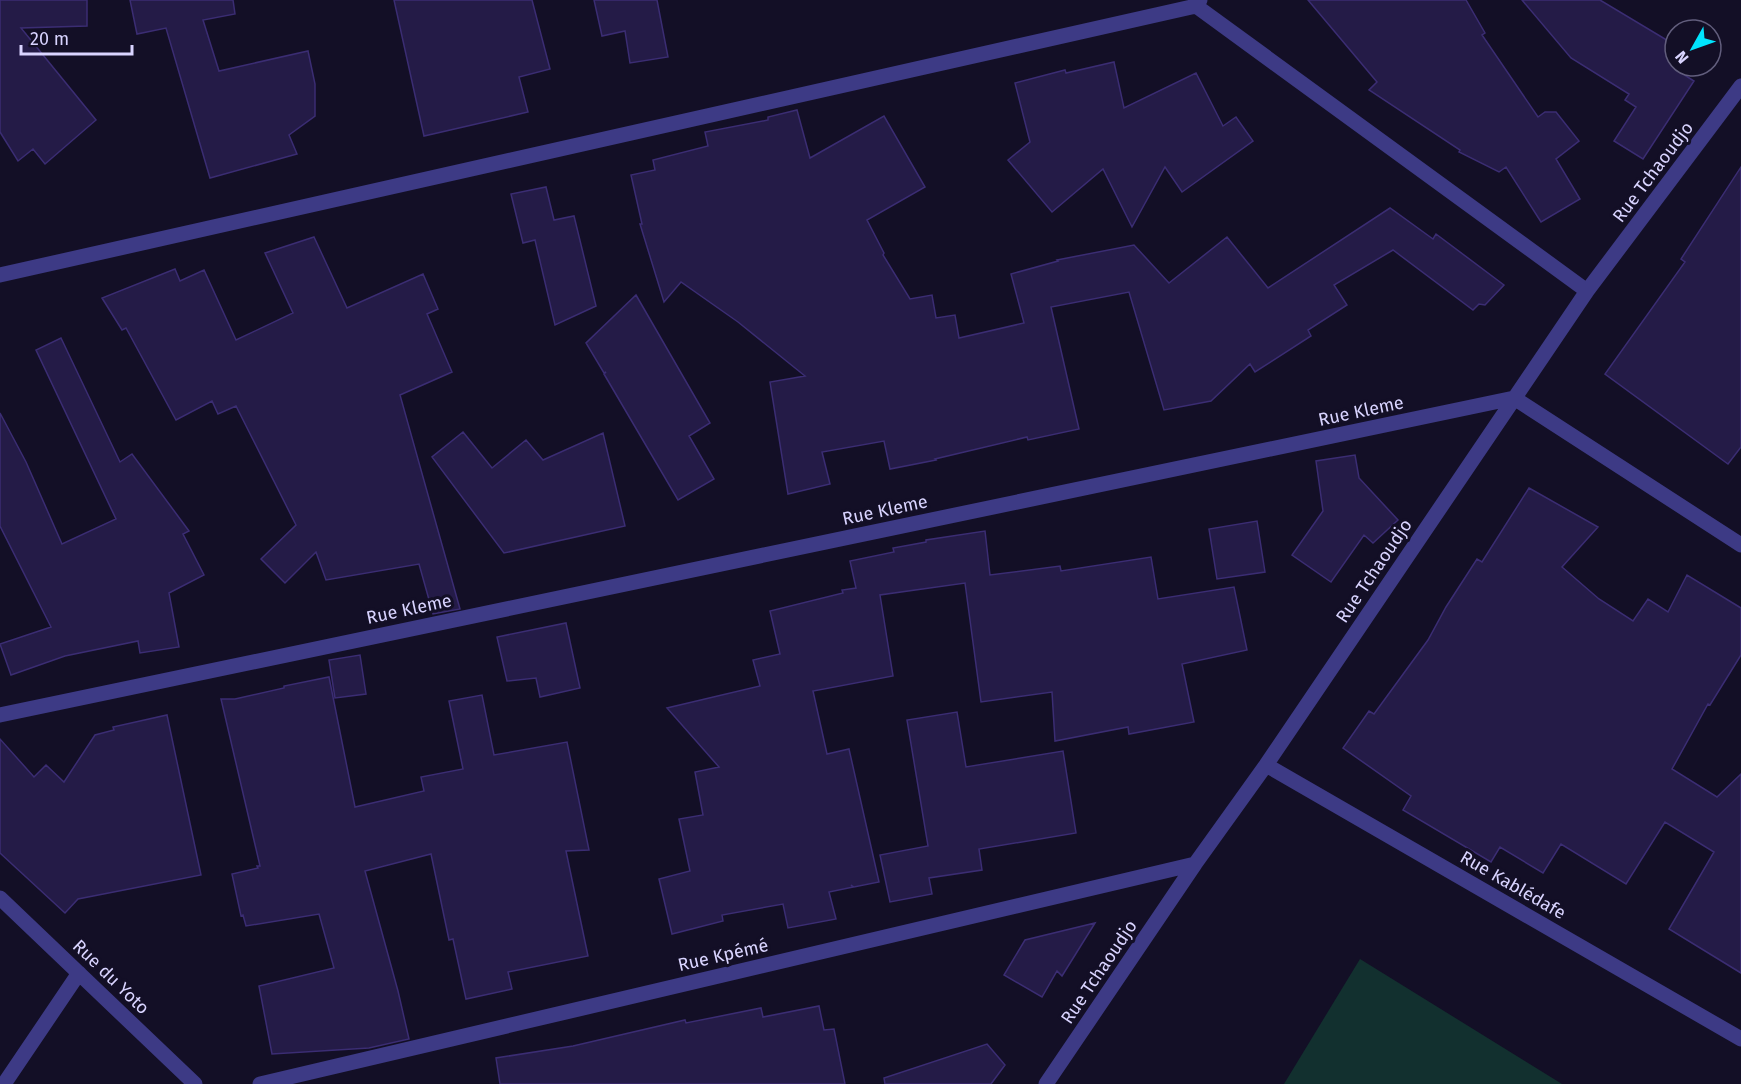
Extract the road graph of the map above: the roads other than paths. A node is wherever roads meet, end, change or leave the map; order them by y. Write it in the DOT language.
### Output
graph roads {
  1 [pos="1198,3"];
  2 [pos="1738,96"];
  3 [pos="0,275"];
  4 [pos="1587,291"];
  5 [pos="1514,399"];
  6 [pos="1741,544"];
  7 [pos="0,715"];
  8 [pos="1266,765"];
  9 [pos="1195,864"];
  10 [pos="0,898"];
  11 [pos="79,974"];
  12 [pos="1741,1038"];
  13 [pos="4,1084"];
  14 [pos="195,1084"];
  15 [pos="260,1084"];
  16 [pos="1047,1084"];
  1 -- 3 [label="street"];
  1 -- 4 [label="street"];
  2 -- 4 [label="street, Rue Tchaoudjo"];
  4 -- 5 [label="street, Rue Tchaoudjo"];
  5 -- 6 [label="street"];
  5 -- 7 [label="street, Rue Kleme"];
  5 -- 8 [label="street, Rue Tchaoudjo"];
  8 -- 9 [label="street, Rue Tchaoudjo"];
  8 -- 12 [label="street, Rue Kablédafe"];
  9 -- 15 [label="street, Rue Kpémé"];
  9 -- 16 [label="street, Rue Tchaoudjo"];
  10 -- 11 [label="street, Rue du Yoto"];
  11 -- 13 [label="street"];
  11 -- 14 [label="street, Rue du Yoto"];
}
